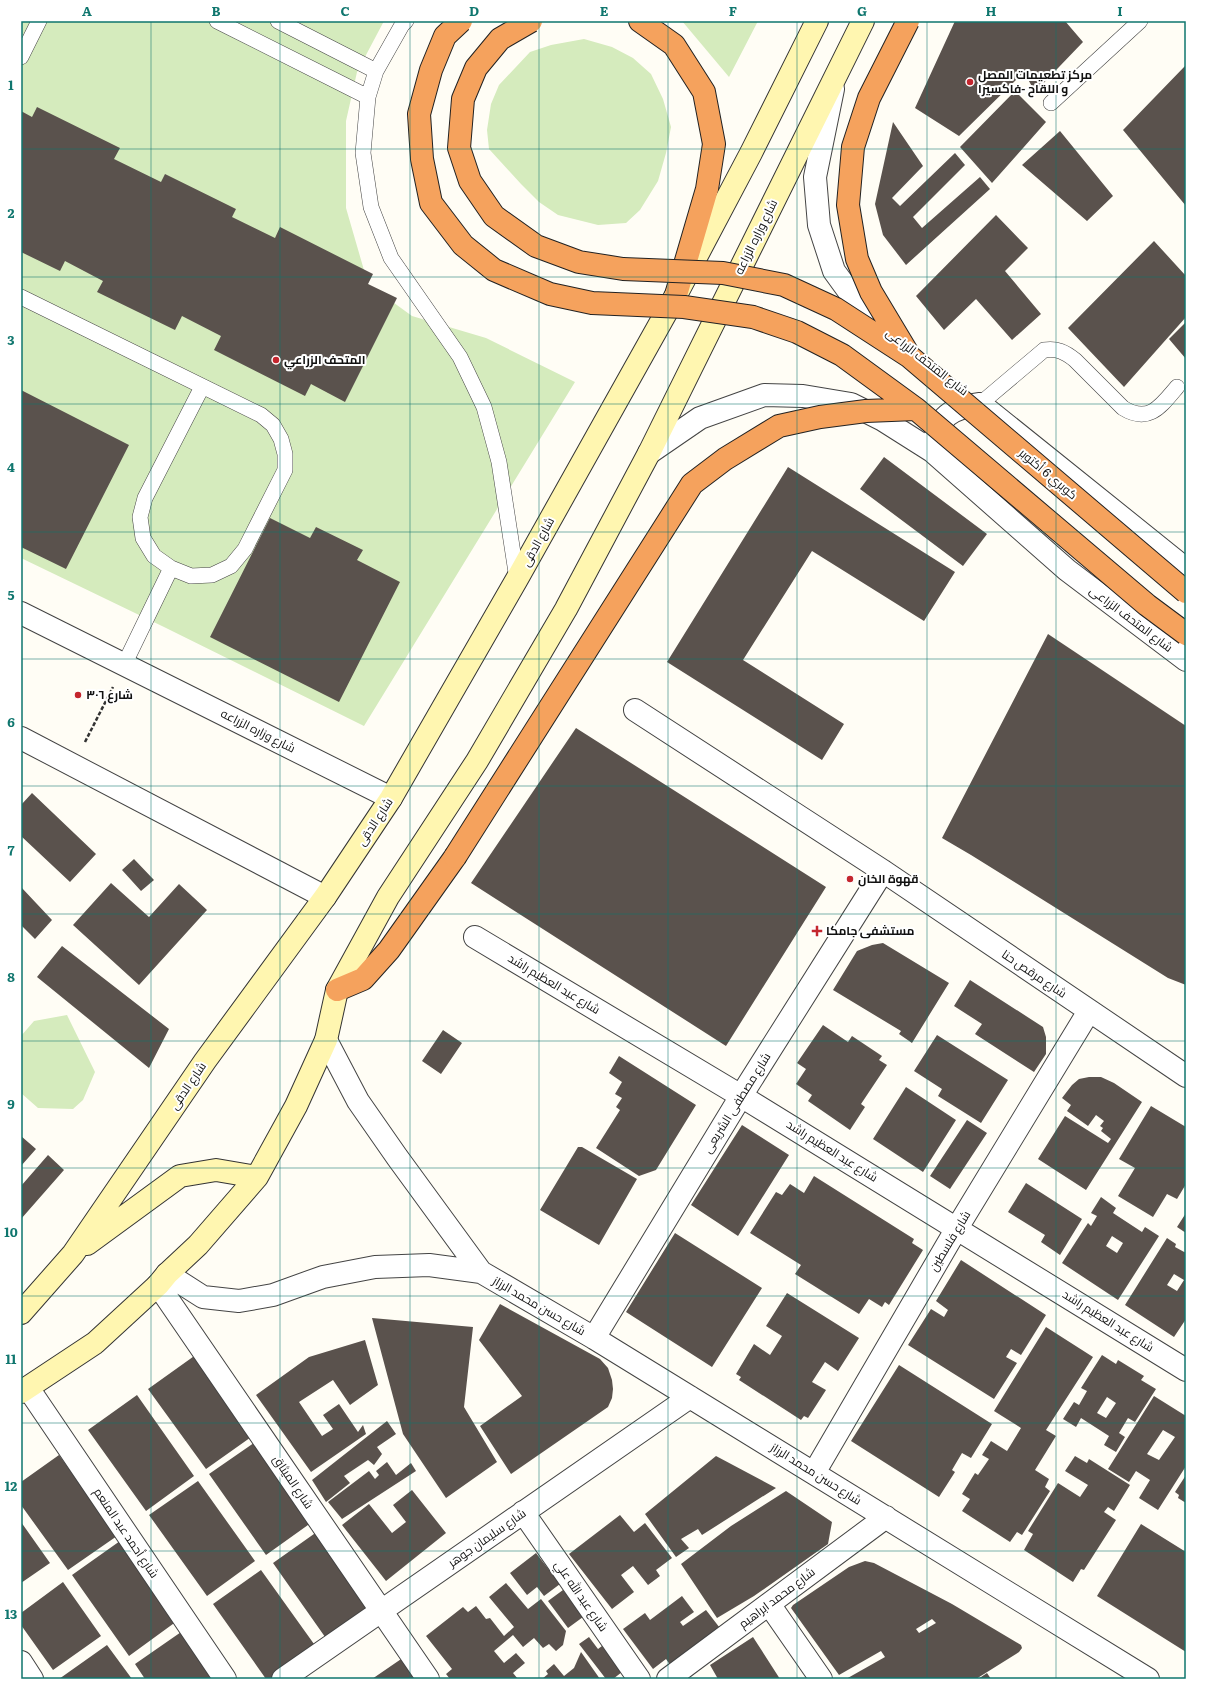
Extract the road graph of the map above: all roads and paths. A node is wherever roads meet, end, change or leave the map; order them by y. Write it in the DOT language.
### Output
graph roads {
  1 [pos="39,21"];
  2 [pos="217,21"];
  3 [pos="278,21"];
  4 [pos="406,21"];
  5 [pos="461,21"];
  6 [pos="532,21"];
  7 [pos="640,21"];
  8 [pos="817,21"];
  9 [pos="863,21"];
  10 [pos="908,21"];
  11 [pos="1140,21"];
  12 [pos="21,57"];
  13 [pos="376,71"];
  14 [pos="836,75"];
  15 [pos="368,98"];
  16 [pos="1051,103"];
  17 [pos="676,295"];
  18 [pos="21,296"];
  19 [pos="910,356"];
  20 [pos="202,387"];
  21 [pos="1177,387"];
  22 [pos="980,404"];
  23 [pos="916,410"];
  24 [pos="932,451"];
  25 [pos="649,453"];
  26 [pos="1184,563"];
  27 [pos="171,568"];
  28 [pos="517,579"];
  29 [pos="1186,592"];
  30 [pos="21,613"];
  31 [pos="1186,634"];
  32 [pos="1186,660"];
  33 [pos="124,664"];
  34 [pos="635,710"];
  35 [pos="21,738"];
  36 [pos="73,766"];
  37 [pos="391,798"];
  38 [pos="883,871"];
  39 [pos="325,897"];
  40 [pos="475,937"];
  41 [pos="337,990"];
  42 [pos="1089,1011"];
  43 [pos="326,1040"];
  44 [pos="1186,1076"];
  45 [pos="741,1096"];
  46 [pos="257,1177"];
  47 [pos="957,1228"];
  48 [pos="73,1254"];
  49 [pos="481,1272"];
  50 [pos="163,1280"];
  51 [pos="21,1313"];
  52 [pos="594,1338"];
  53 [pos="1186,1370"];
  54 [pos="24,1390"];
  55 [pos="690,1397"];
  56 [pos="814,1473"];
  57 [pos="524,1512"];
  58 [pos="886,1518"];
  59 [pos="769,1604"];
  60 [pos="382,1611"];
  61 [pos="21,1662"];
  62 [pos="32,1679"];
  63 [pos="225,1679"];
  64 [pos="284,1679"];
  65 [pos="428,1679"];
  66 [pos="639,1679"];
  67 [pos="668,1679"];
  68 [pos="821,1679"];
  69 [pos="1148,1679"];
  1 -- 12 [label="lane"];
  2 -- 15 [label="lane"];
  3 -- 13 [label="lane"];
  4 -- 13 [label="lane"];
  5 -- 23 [label="highway, bridge"];
  6 -- 19 [label="highway, bridge"];
  7 -- 17 [label="highway"];
  8 -- 17 [label="main road"];
  9 -- 14 [label="main road, شارع وزاره الزراعه"];
  10 -- 19 [label="highway, bridge"];
  11 -- 16 [label="lane"];
  13 -- 15 [label="lane"];
  14 -- 22 [label="street, شارع المتحف الزراعى"];
  14 -- 25 [label="main road, شارع وزاره الزراعه"];
  15 -- 28 [label="lane"];
  17 -- 28 [label="main road, شارع الدقى"];
  18 -- 20 [label="lane"];
  19 -- 29 [label="highway, كوبري 6 أكتوبر, bridge"];
  20 -- 27 [label="lane"];
  20 -- 27 [label="lane"];
  21 -- 22 [label="lane"];
  22 -- 24 [label="street"];
  22 -- 26 [label="street, شارع المتحف الزراعى"];
  23 -- 31 [label="highway, bridge"];
  23 -- 41 [label="highway, bridge"];
  24 -- 25 [label="street, شارع المتحف الزراعى"];
  24 -- 32 [label="street, شارع المتحف الزراعى"];
  25 -- 41 [label="main road"];
  27 -- 33 [label="lane"];
  28 -- 37 [label="main road, شارع الدقى"];
  30 -- 33 [label="street, شارع وزاره الزراعه"];
  33 -- 36 [label="path"];
  33 -- 37 [label="street, شارع وزاره الزراعه"];
  34 -- 38 [label="street, شارع مرقص حنا"];
  35 -- 36 [label="street"];
  36 -- 39 [label="street"];
  37 -- 39 [label="main road, شارع الدقى"];
  38 -- 42 [label="street, شارع مرقص حنا"];
  38 -- 45 [label="street, شارع مصطفى الشريعى"];
  39 -- 48 [label="main road, شارع الدقى"];
  40 -- 45 [label="street, شارع عبد العظيم راشد"];
  41 -- 43 [label="main road"];
  42 -- 44 [label="street, شارع مرقص حنا"];
  42 -- 47 [label="street, شارع فلسطين"];
  43 -- 46 [label="main road"];
  43 -- 49 [label="street, شارع حسن محمد الرزاز"];
  45 -- 47 [label="street, شارع عبد العظيم راشد"];
  45 -- 52 [label="street, شارع مصطفى الشريعى"];
  46 -- 48 [label="main road"];
  46 -- 50 [label="main road"];
  47 -- 53 [label="street, شارع عبد العظيم راشد"];
  47 -- 56 [label="street, شارع فلسطين"];
  48 -- 51 [label="main road, شارع الدقى"];
  49 -- 50 [label="street, شارع حسن محمد الرزاز"];
  49 -- 52 [label="street, شارع حسن محمد الرزاز"];
  50 -- 54 [label="main road"];
  50 -- 60 [label="street, شارع الميثاق"];
  52 -- 55 [label="street, شارع حسن محمد الرزاز"];
  54 -- 63 [label="street, شارع أحمد عبد المنعم"];
  55 -- 56 [label="street, شارع حسن محمد الرزاز"];
  55 -- 57 [label="street, شارع سليمان جوهر"];
  56 -- 58 [label="street, شارع حسن محمد الرزاز"];
  57 -- 60 [label="street, شارع سليمان جوهر"];
  57 -- 66 [label="street, شارع عبد الله علي"];
  58 -- 59 [label="street, شارع محمد ابراهيم"];
  58 -- 69 [label="street, شارع حسن محمد الرزاز"];
  59 -- 67 [label="street, شارع محمد ابراهيم"];
  59 -- 68 [label="street"];
  60 -- 64 [label="street, شارع سليمان جوهر"];
  60 -- 65 [label="street, شارع الميثاق"];
  61 -- 62 [label="street"];
}
